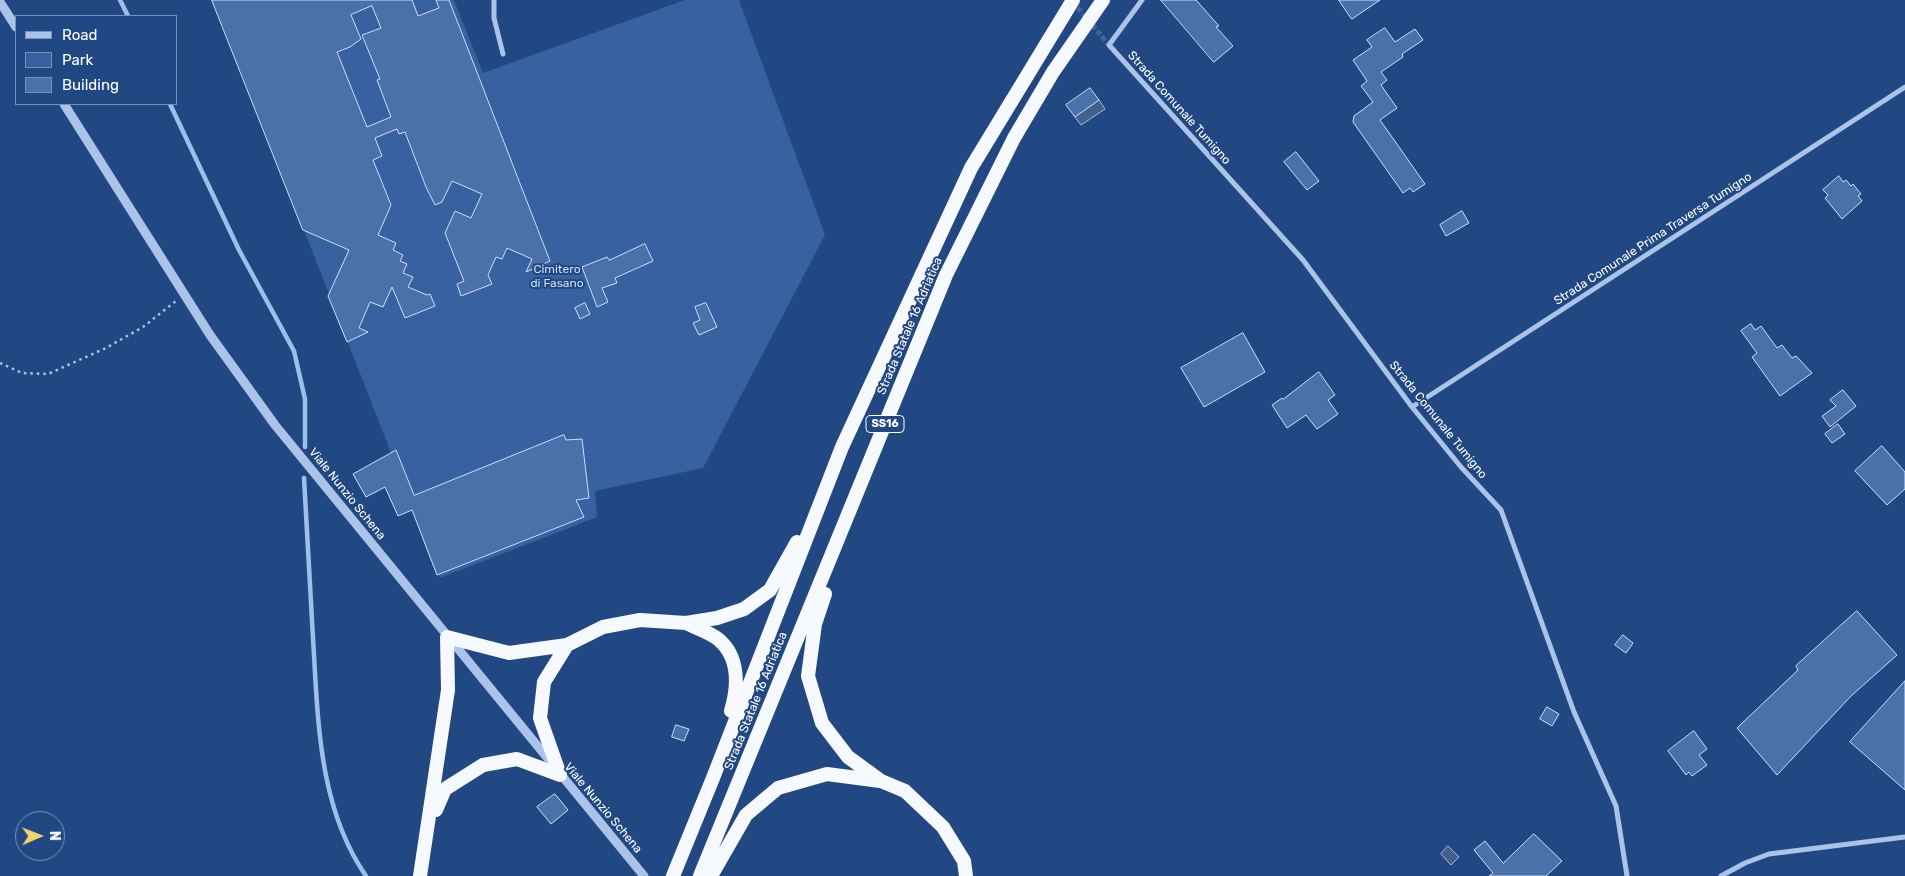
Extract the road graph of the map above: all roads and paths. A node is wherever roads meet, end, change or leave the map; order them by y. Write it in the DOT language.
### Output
graph roads {
  1 [pos="494,0"];
  2 [pos="1073,0"];
  3 [pos="1103,0"];
  4 [pos="1142,0"];
  5 [pos="0,2"];
  6 [pos="15,25"];
  7 [pos="503,54"];
  8 [pos="1905,87"];
  9 [pos="65,105"];
  10 [pos="185,295"];
  11 [pos="0,363"];
  12 [pos="1412,407"];
  13 [pos="842,447"];
  14 [pos="858,491"];
  15 [pos="686,623"];
  16 [pos="447,637"];
  17 [pos="567,645"];
  18 [pos="560,775"];
  19 [pos="713,778"];
  20 [pos="881,781"];
  21 [pos="428,829"];
  22 [pos="1905,837"];
  23 [pos="705,873"];
  24 [pos="420,876"];
  25 [pos="644,876"];
  26 [pos="673,876"];
  27 [pos="966,876"];
  28 [pos="1628,876"];
  29 [pos="1721,876"];
  1 -- 7 [label="street"];
  2 -- 13 [label="highway, Strada Statale 16 Adriatica / SS16"];
  3 -- 14 [label="highway, Strada Statale 16 Adriatica / SS16"];
  4 -- 12 [label="street, Strada Comunale Tumigno"];
  5 -- 6 [label="street"];
  8 -- 12 [label="street, Strada Comunale Prima Traversa Tumigno"];
  9 -- 10 [label="street, Viale Nunzio Schena"];
  10 -- 11 [label="path"];
  10 -- 16 [label="street, Viale Nunzio Schena"];
  12 -- 28 [label="street, Strada Comunale Tumigno"];
  13 -- 15 [label="highway"];
  13 -- 19 [label="highway, Strada Statale 16 Adriatica / SS16"];
  14 -- 20 [label="highway"];
  14 -- 23 [label="highway, Strada Statale 16 Adriatica / SS16"];
  15 -- 17 [label="highway"];
  15 -- 19 [label="highway"];
  16 -- 17 [label="highway"];
  16 -- 18 [label="street, Viale Nunzio Schena"];
  16 -- 21 [label="highway"];
  17 -- 18 [label="highway"];
  18 -- 21 [label="highway"];
  18 -- 25 [label="street, Viale Nunzio Schena"];
  19 -- 26 [label="highway, Strada Statale 16 Adriatica / SS16"];
  20 -- 23 [label="highway"];
  20 -- 27 [label="highway"];
  21 -- 24 [label="highway"];
  22 -- 29 [label="street"];
}
